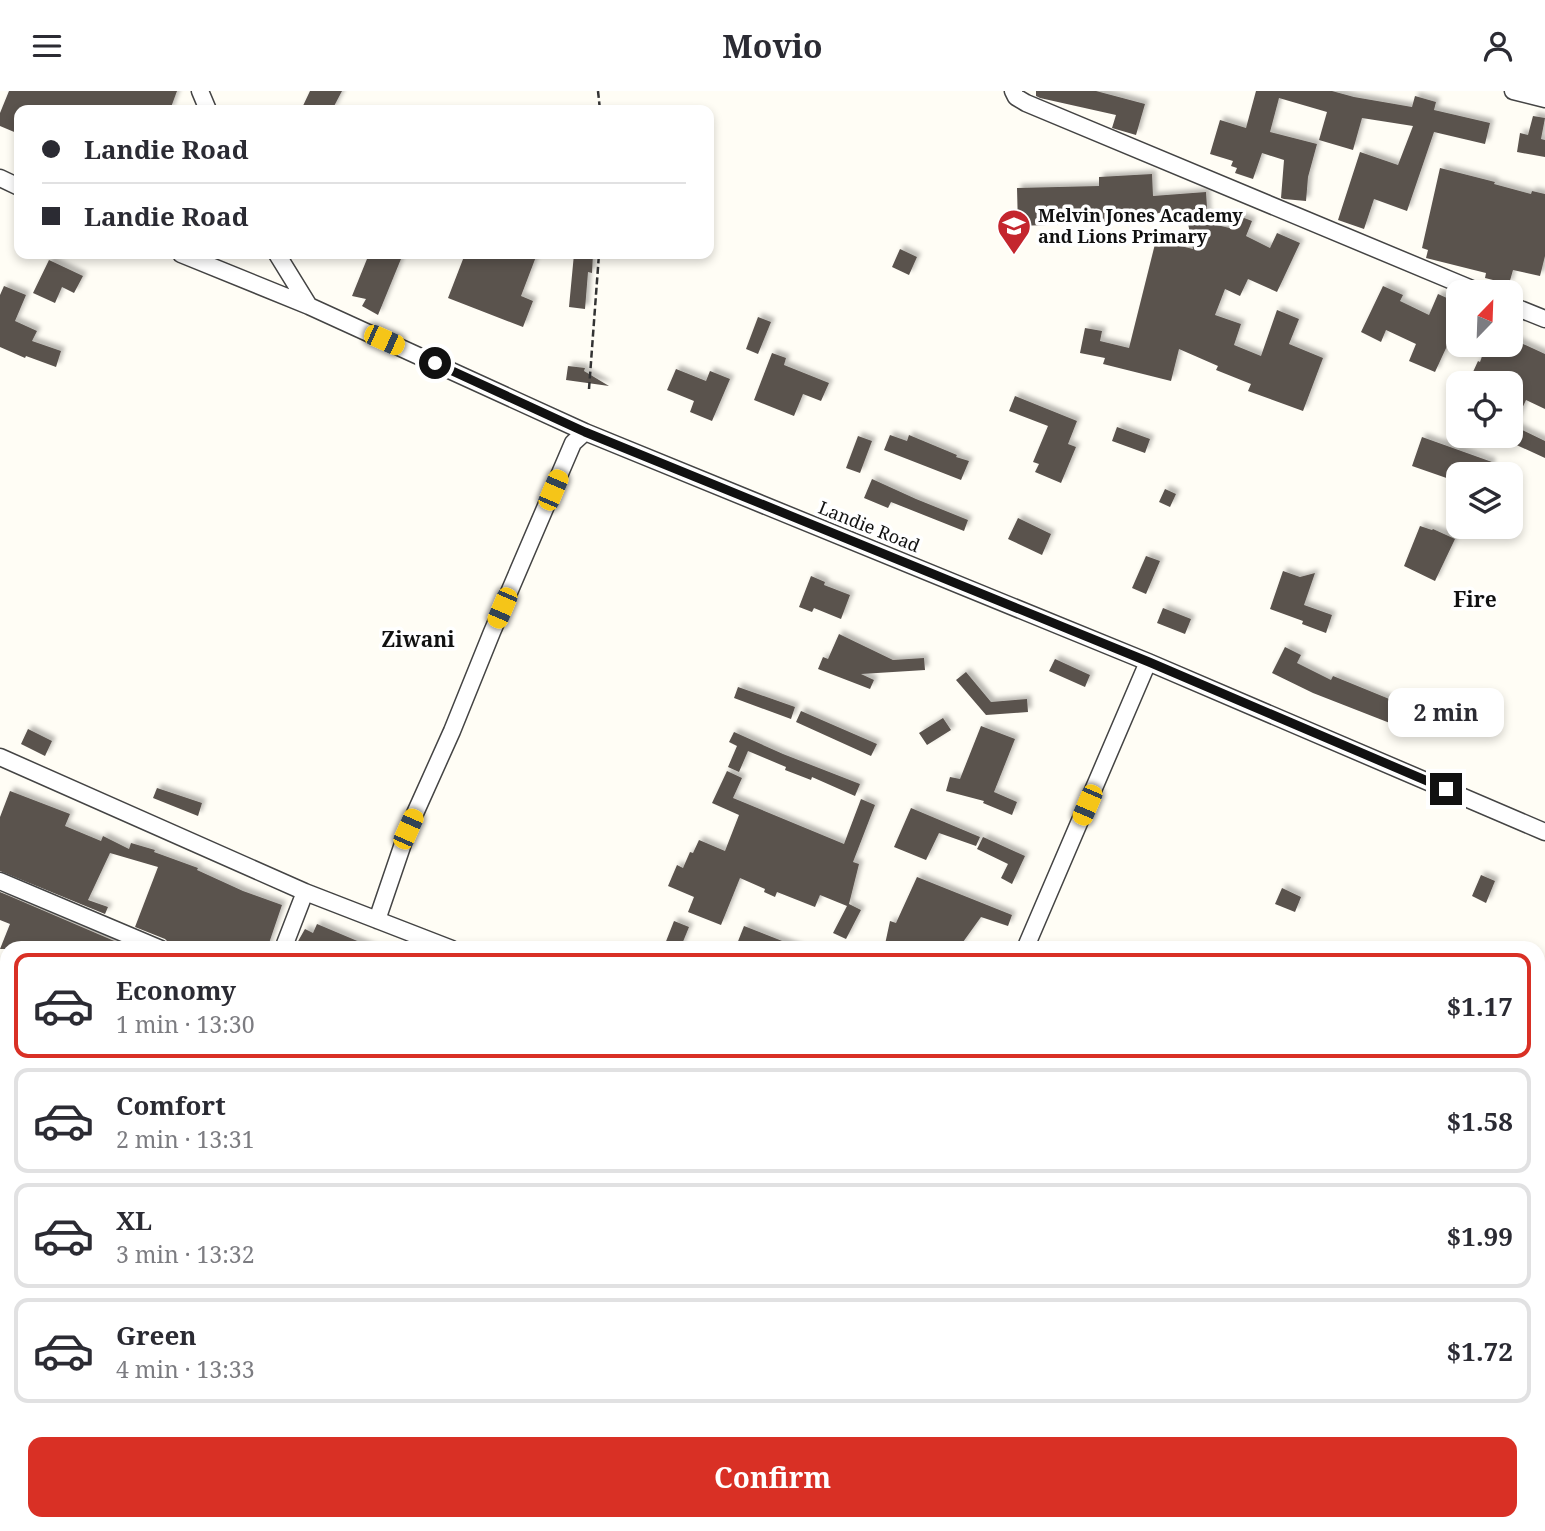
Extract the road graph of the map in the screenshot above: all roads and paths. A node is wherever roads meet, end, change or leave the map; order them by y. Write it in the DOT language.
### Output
graph roads {
  1 [pos="1013,91"];
  2 [pos="1513,91"];
  3 [pos="1545,99"];
  4 [pos="193,259"];
  5 [pos="279,259"];
  6 [pos="599,259"];
  7 [pos="1450,280"];
  8 [pos="309,306"];
  9 [pos="1523,311"];
  10 [pos="1545,320"];
  11 [pos="589,389"];
  12 [pos="585,432"];
  13 [pos="1149,662"];
  14 [pos="0,757"];
  15 [pos="1545,832"];
  16 [pos="0,881"];
  17 [pos="305,892"];
  18 [pos="377,920"];
  19 [pos="142,941"];
  20 [pos="286,941"];
  21 [pos="431,941"];
  22 [pos="1028,941"];
  1 -- 7 [label="street"];
  2 -- 3 [label="street"];
  4 -- 8 [label="street, Landie Road"];
  5 -- 8 [label="street"];
  6 -- 11 [label="path"];
  8 -- 12 [label="street, Landie Road"];
  9 -- 10 [label="street"];
  12 -- 13 [label="street, Landie Road"];
  12 -- 18 [label="street"];
  13 -- 15 [label="street, Landie Road"];
  13 -- 22 [label="street"];
  14 -- 17 [label="street"];
  16 -- 19 [label="street"];
  17 -- 18 [label="street"];
  17 -- 20 [label="street"];
  18 -- 21 [label="street"];
}
